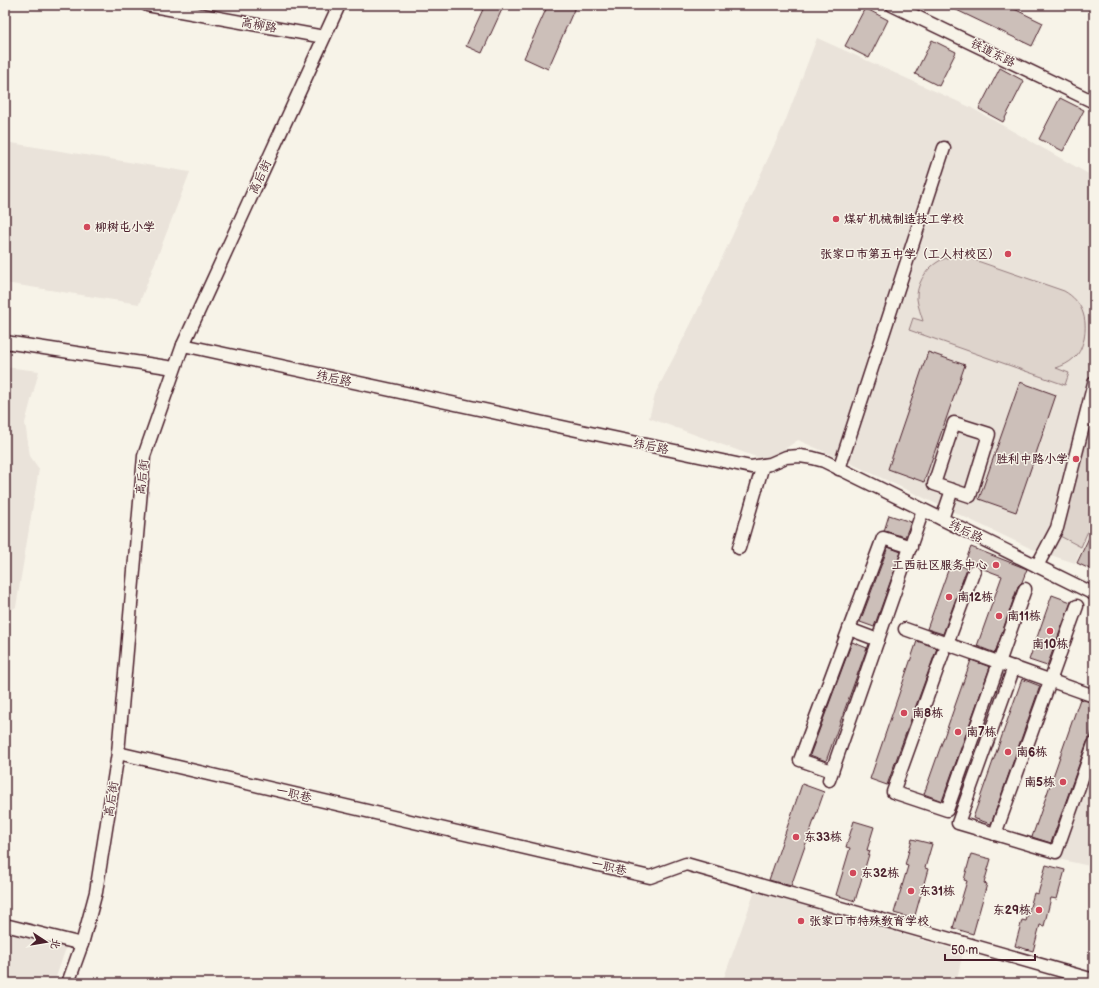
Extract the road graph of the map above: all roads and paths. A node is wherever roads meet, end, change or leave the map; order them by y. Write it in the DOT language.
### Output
graph roads {
  1 [pos="147,5"];
  2 [pos="339,5"];
  3 [pos="892,5"];
  4 [pos="324,37"];
  5 [pos="1094,102"];
  6 [pos="944,148"];
  7 [pos="5,342"];
  8 [pos="183,345"];
  9 [pos="174,368"];
  10 [pos="1094,383"];
  11 [pos="763,465"];
  12 [pos="839,469"];
  13 [pos="952,490"];
  14 [pos="923,510"];
  15 [pos="942,519"];
  16 [pos="911,547"];
  17 [pos="739,548"];
  18 [pos="1037,566"];
  19 [pos="974,571"];
  20 [pos="1026,589"];
  21 [pos="1094,594"];
  22 [pos="1077,606"];
  23 [pos="849,629"];
  24 [pos="905,629"];
  25 [pos="878,640"];
  26 [pos="945,648"];
  27 [pos="999,662"];
  28 [pos="1014,667"];
  29 [pos="1050,680"];
  30 [pos="1094,696"];
  31 [pos="1094,744"];
  32 [pos="118,753"];
  33 [pos="995,834"];
  34 [pos="5,925"];
  35 [pos="82,944"];
  36 [pos="1094,980"];
  37 [pos="68,983"];
  1 -- 4 [label="street, 高柳路"];
  2 -- 4 [label="street, 高后街"];
  3 -- 5 [label="street, 铁道东路"];
  4 -- 8 [label="street, 高后街"];
  6 -- 12 [label="street"];
  7 -- 9 [label="street"];
  8 -- 9 [label="street, 高后街"];
  8 -- 11 [label="street, 纬后路"];
  9 -- 32 [label="street, 高后街"];
  10 -- 18 [label="street"];
  11 -- 12 [label="street, 纬后路"];
  11 -- 17 [label="street"];
  12 -- 14 [label="street, 纬后路"];
  13 -- 13 [label="street"];
  13 -- 15 [label="street"];
  14 -- 15 [label="street, 纬后路"];
  14 -- 16 [label="street"];
  15 -- 18 [label="street, 纬后路"];
  16 -- 23 [label="street"];
  16 -- 25 [label="street"];
  18 -- 21 [label="street, 纬后路"];
  19 -- 26 [label="street"];
  20 -- 27 [label="street"];
  22 -- 29 [label="street"];
  23 -- 25 [label="street"];
  23 -- 25 [label="street"];
  24 -- 26 [label="street"];
  26 -- 27 [label="street"];
  26 -- 27 [label="street"];
  27 -- 28 [label="street"];
  28 -- 29 [label="street"];
  28 -- 33 [label="street"];
  29 -- 30 [label="street"];
  29 -- 33 [label="street"];
  31 -- 33 [label="street"];
  32 -- 35 [label="street, 高后街"];
  32 -- 36 [label="street, 一职巷"];
  34 -- 35 [label="street"];
  35 -- 37 [label="street, 高后街"];
}
